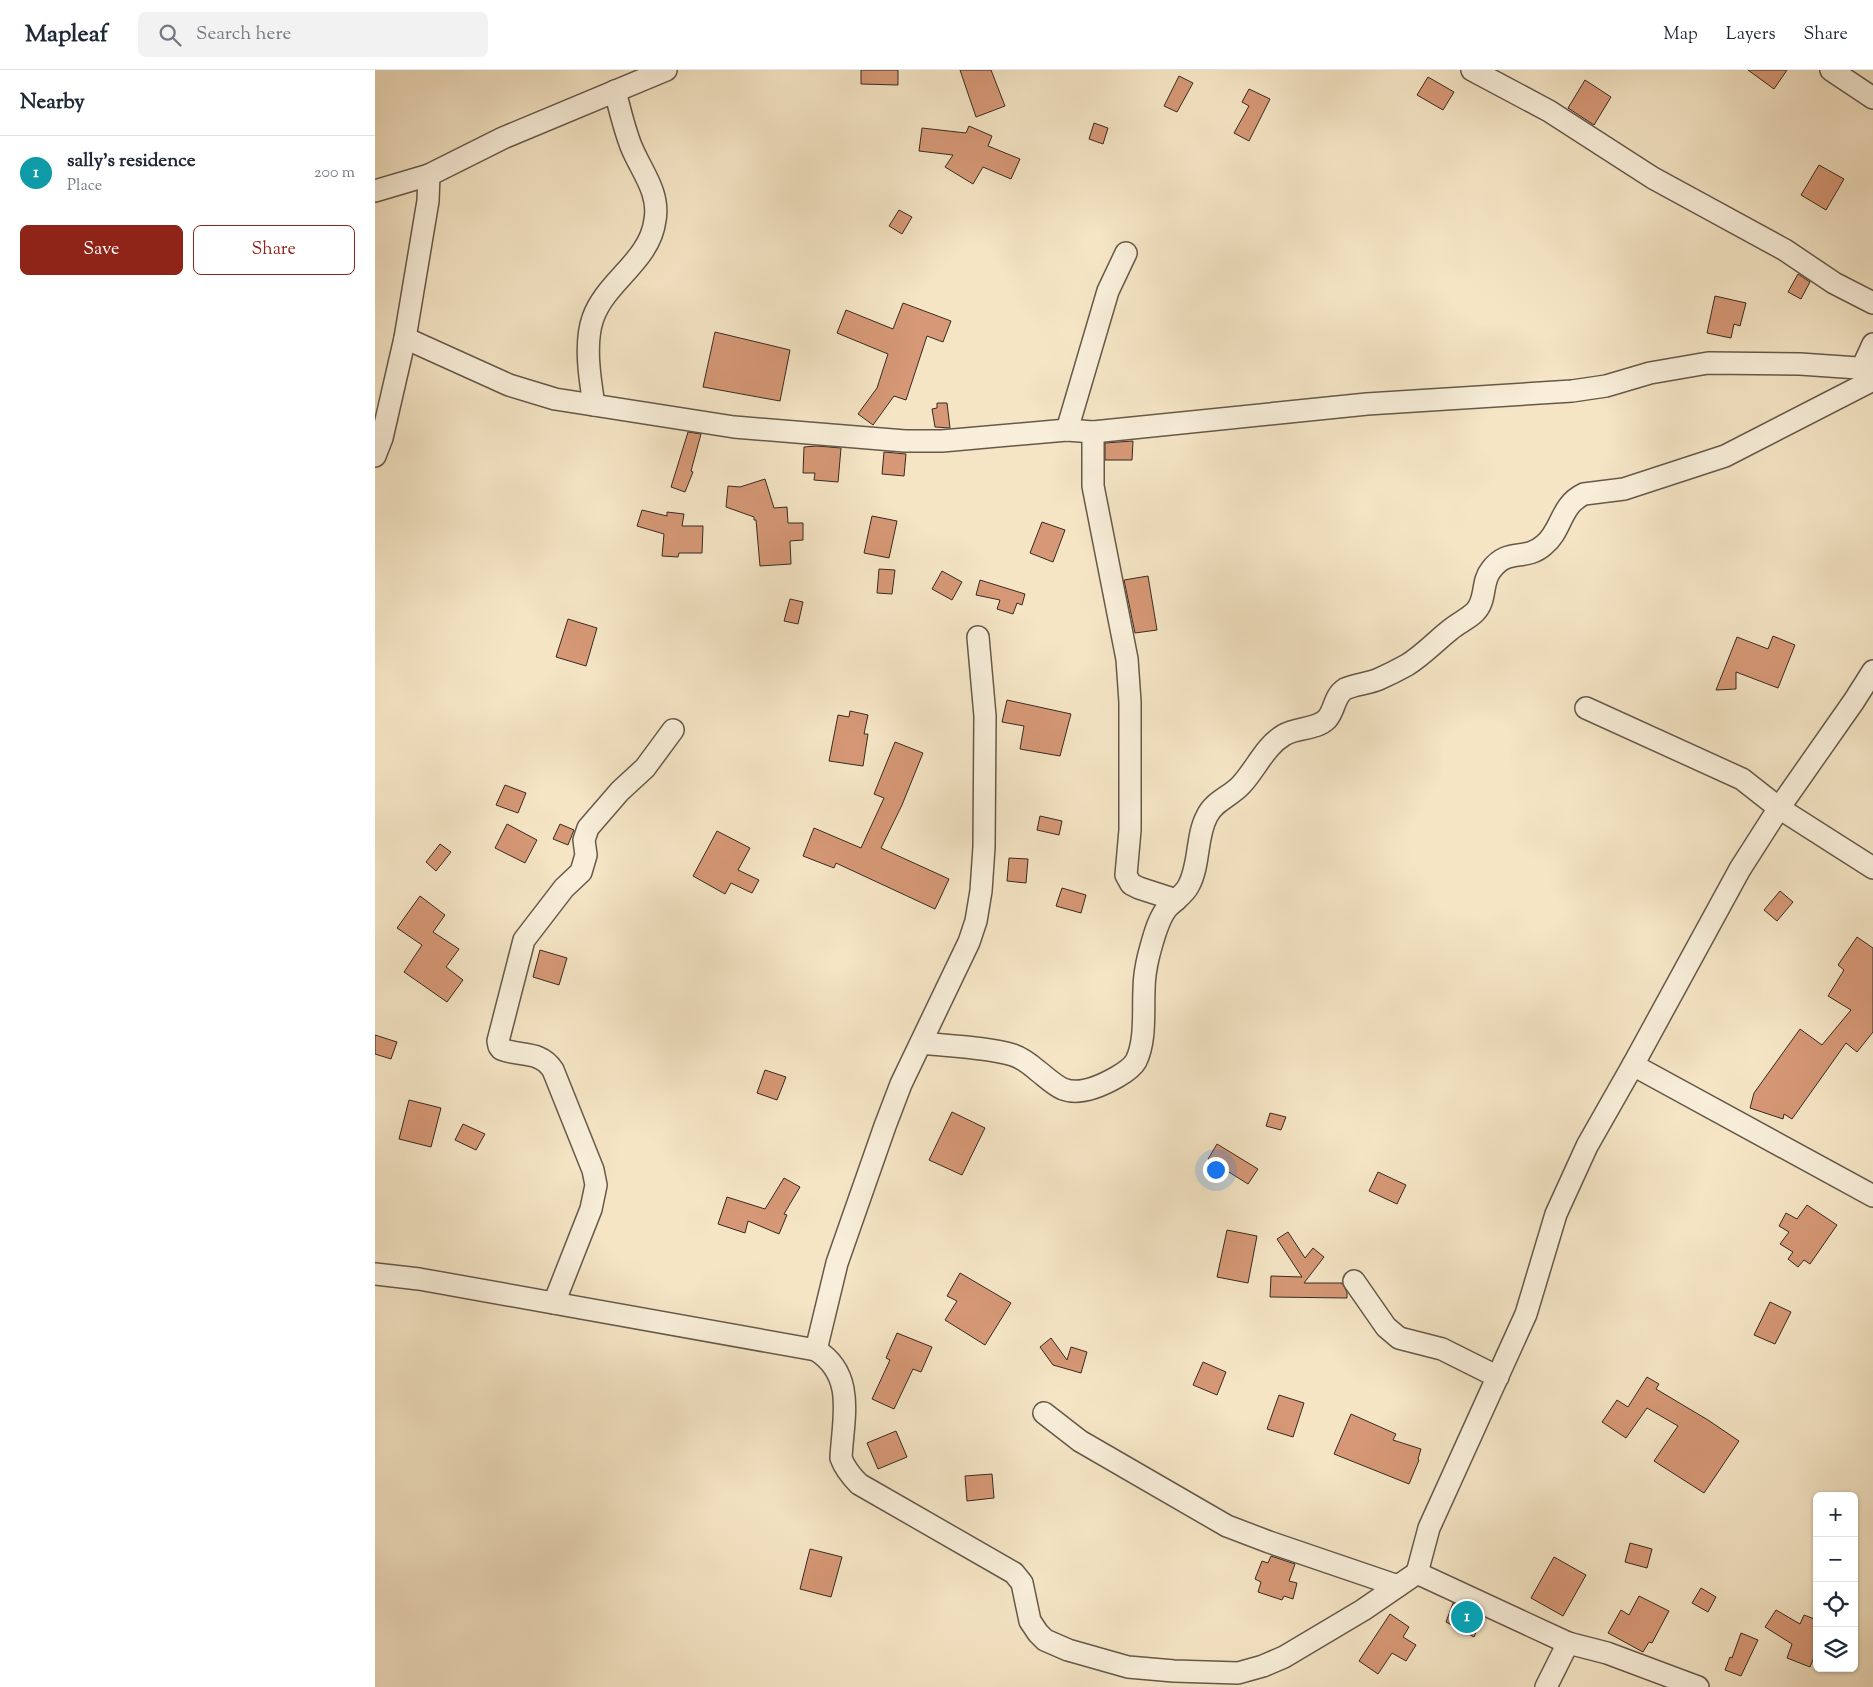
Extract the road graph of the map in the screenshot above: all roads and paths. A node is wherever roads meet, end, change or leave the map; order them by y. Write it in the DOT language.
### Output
graph roads {
  1 [pos="666,70"];
  2 [pos="1472,70"];
  3 [pos="1831,70"];
  4 [pos="615,91"];
  5 [pos="1873,98"];
  6 [pos="429,175"];
  7 [pos="375,191"];
  8 [pos="1126,252"];
  9 [pos="1873,303"];
  10 [pos="405,338"];
  11 [pos="1873,344"];
  12 [pos="1869,372"];
  13 [pos="594,405"];
  14 [pos="1067,430"];
  15 [pos="1093,432"];
  16 [pos="375,456"];
  17 [pos="978,636"];
  18 [pos="1873,671"];
  19 [pos="1586,708"];
  20 [pos="673,730"];
  21 [pos="1779,808"];
  22 [pos="1873,868"];
  23 [pos="1176,900"];
  24 [pos="921,1043"];
  25 [pos="1633,1066"];
  26 [pos="1873,1196"];
  27 [pos="375,1274"];
  28 [pos="1354,1282"];
  29 [pos="554,1303"];
  30 [pos="816,1350"];
  31 [pos="1498,1377"];
  32 [pos="1043,1413"];
  33 [pos="1417,1573"];
  34 [pos="1399,1586"];
  35 [pos="1568,1643"];
  36 [pos="1546,1687"];
  37 [pos="1698,1687"];
  1 -- 4 [label="street"];
  2 -- 9 [label="street"];
  3 -- 5 [label="street"];
  4 -- 6 [label="street"];
  4 -- 13 [label="street"];
  6 -- 7 [label="street"];
  6 -- 10 [label="street"];
  8 -- 14 [label="street"];
  10 -- 13 [label="street"];
  10 -- 16 [label="street"];
  11 -- 12 [label="street"];
  12 -- 15 [label="street"];
  12 -- 23 [label="street"];
  13 -- 14 [label="street"];
  14 -- 15 [label="street"];
  15 -- 23 [label="street"];
  17 -- 24 [label="street"];
  18 -- 21 [label="street"];
  19 -- 21 [label="street"];
  20 -- 29 [label="street"];
  21 -- 22 [label="street"];
  21 -- 25 [label="street"];
  23 -- 24 [label="street"];
  24 -- 30 [label="street"];
  25 -- 26 [label="street"];
  25 -- 31 [label="street"];
  27 -- 29 [label="street"];
  28 -- 31 [label="street"];
  29 -- 30 [label="street"];
  30 -- 34 [label="street"];
  31 -- 33 [label="street"];
  32 -- 34 [label="street"];
  33 -- 34 [label="street"];
  33 -- 35 [label="street"];
  35 -- 36 [label="street"];
  35 -- 37 [label="street"];
}
